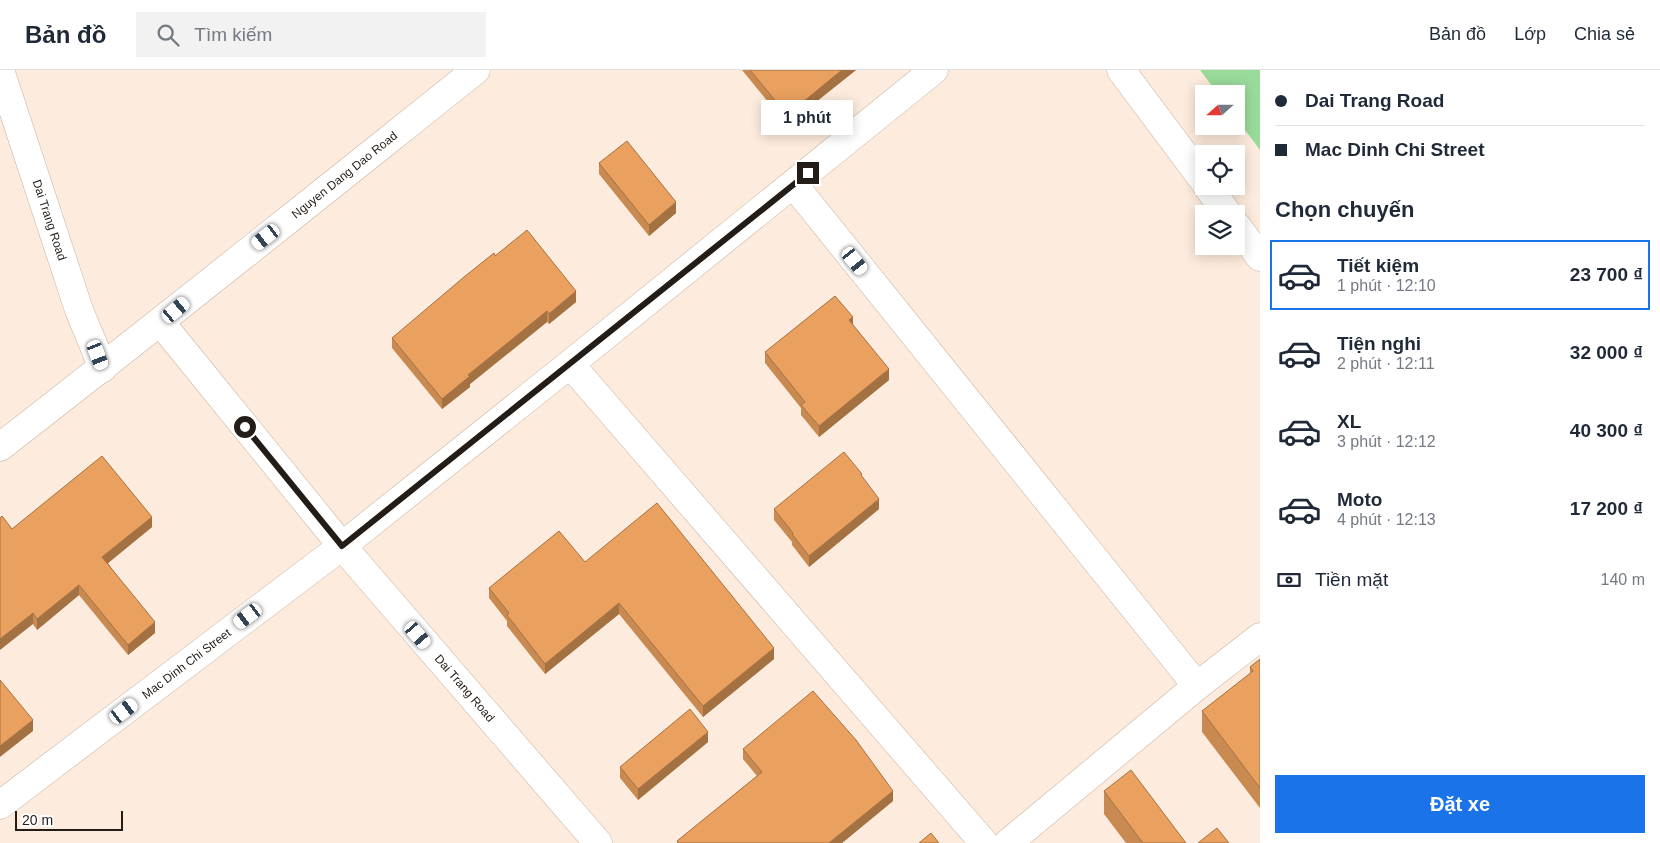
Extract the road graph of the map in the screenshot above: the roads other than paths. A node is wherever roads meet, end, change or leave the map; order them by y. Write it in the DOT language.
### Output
graph roads {
  1 [pos="0,70"];
  2 [pos="476,70"];
  3 [pos="934,70"];
  4 [pos="1121,70"];
  5 [pos="1195,169"];
  6 [pos="794,185"];
  7 [pos="1245,237"];
  8 [pos="1260,257"];
  9 [pos="160,323"];
  10 [pos="570,364"];
  11 [pos="103,368"];
  12 [pos="0,447"];
  13 [pos="342,546"];
  14 [pos="1260,637"];
  15 [pos="1197,686"];
  16 [pos="0,805"];
  17 [pos="598,843"];
  18 [pos="984,843"];
  19 [pos="1008,843"];
  1 -- 11 [label="street, Dai Trang Road"];
  2 -- 9 [label="street, Nguyen Dang Dao Road"];
  3 -- 6 [label="street, Mac Dinh Chi Street"];
  4 -- 5 [label="street"];
  6 -- 10 [label="street, Mac Dinh Chi Street"];
  6 -- 15 [label="street"];
  7 -- 8 [label="street"];
  9 -- 11 [label="street, Nguyen Dang Dao Road"];
  9 -- 13 [label="street, Dai Trang Road"];
  10 -- 13 [label="street, Mac Dinh Chi Street"];
  10 -- 18 [label="street"];
  11 -- 12 [label="street, Nguyen Dang Dao Road"];
  13 -- 16 [label="street, Mac Dinh Chi Street"];
  13 -- 17 [label="street, Dai Trang Road"];
  14 -- 15 [label="street"];
  15 -- 19 [label="street"];
}
